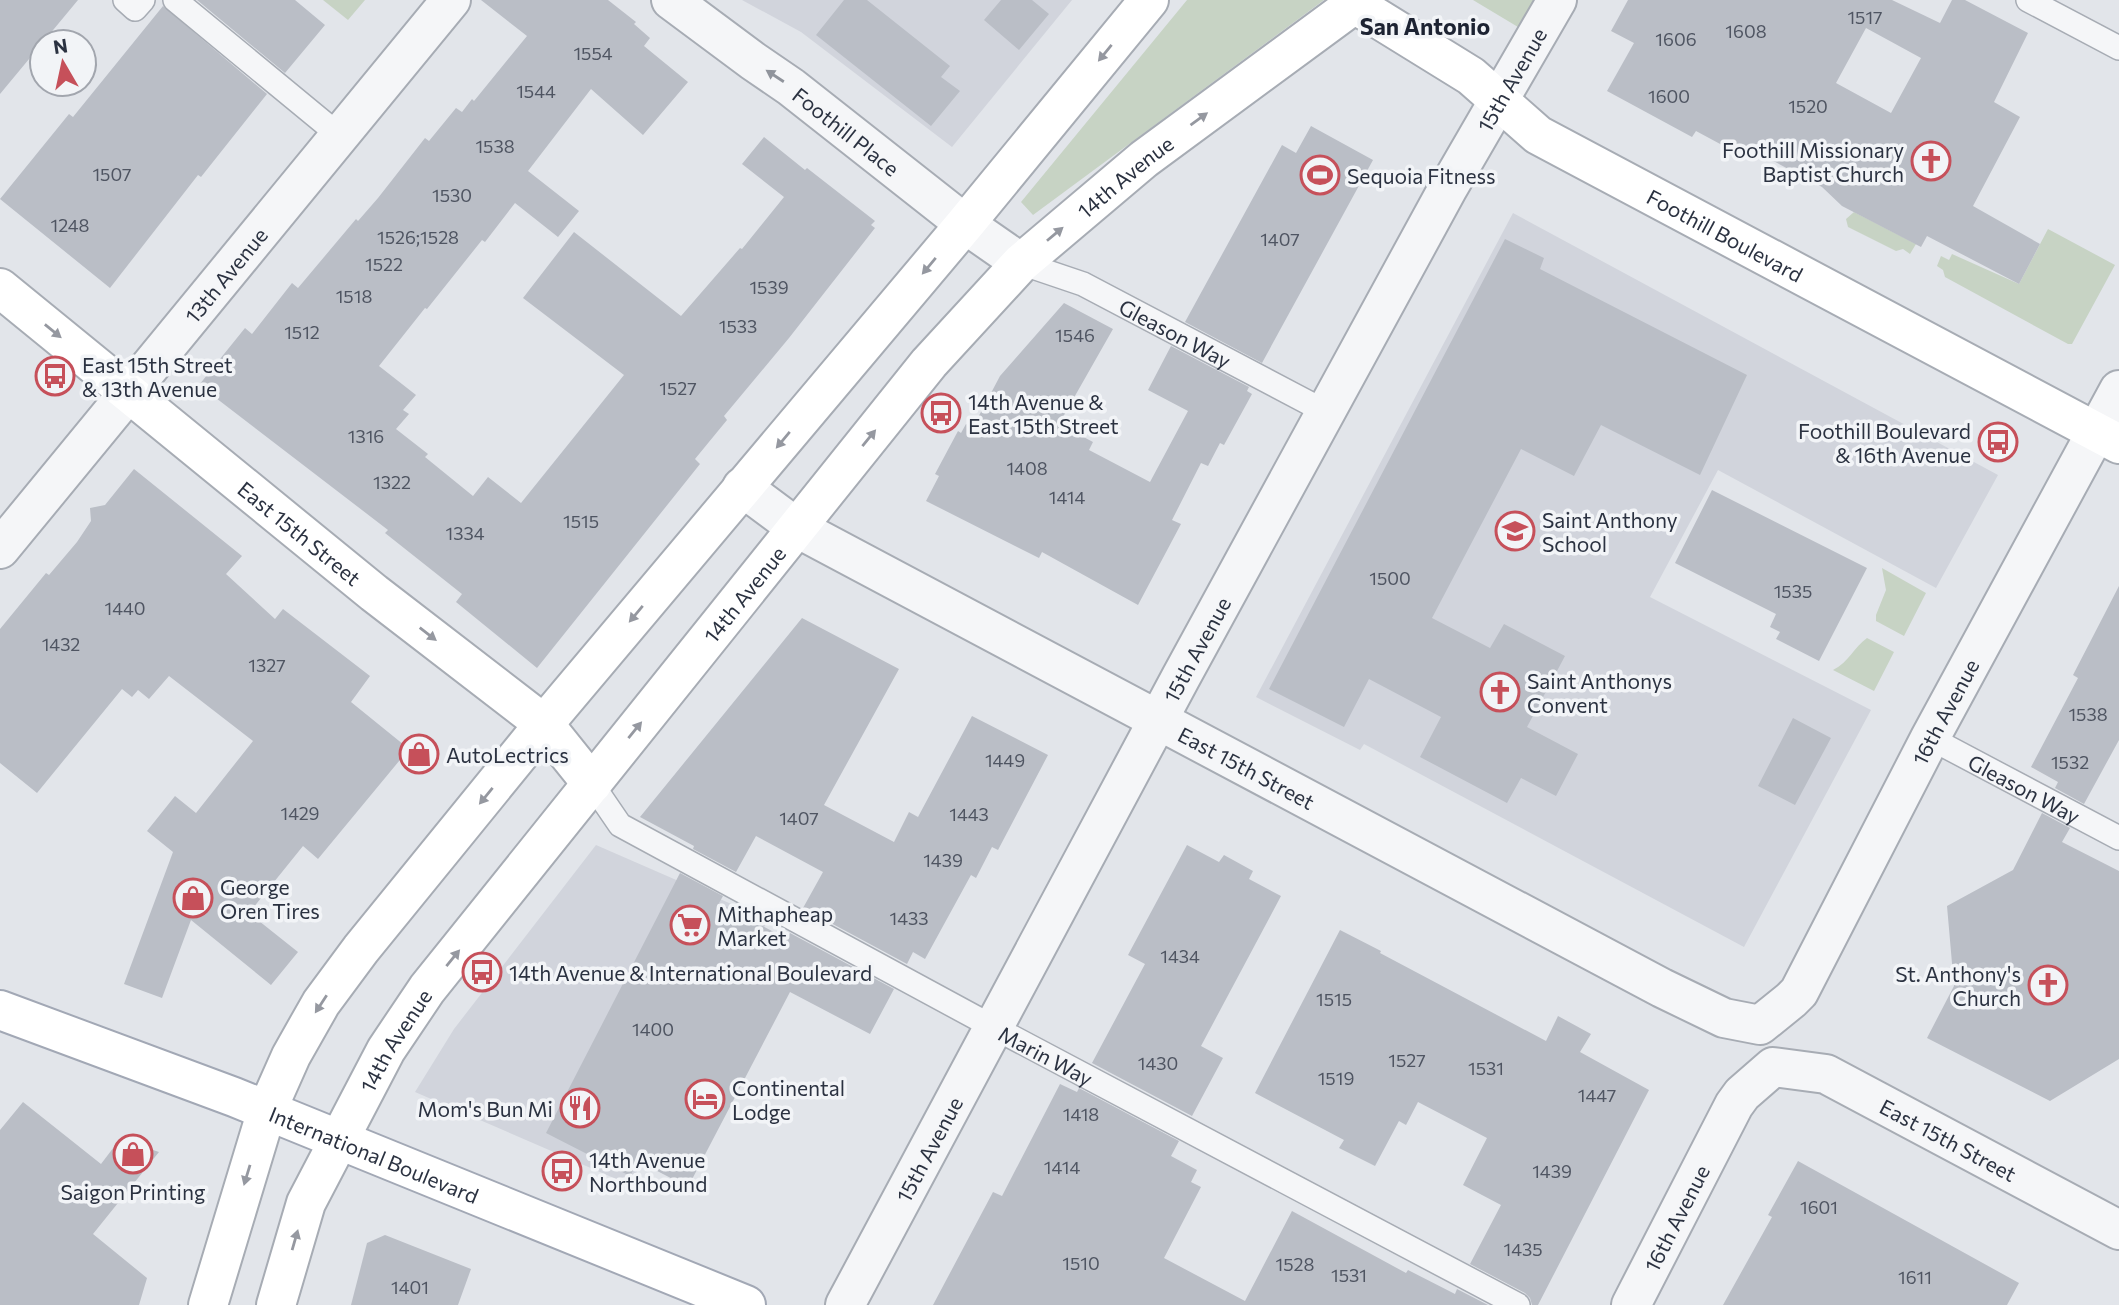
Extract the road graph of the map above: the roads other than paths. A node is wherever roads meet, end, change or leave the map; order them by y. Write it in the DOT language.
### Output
graph roads {
  1 [pos="125,0"];
  2 [pos="143,0"];
  3 [pos="175,0"];
  4 [pos="451,0"];
  5 [pos="671,0"];
  6 [pos="1149,0"];
  7 [pos="1557,0"];
  8 [pos="2028,0"];
  9 [pos="1354,1"];
  10 [pos="2119,48"];
  11 [pos="1499,102"];
  12 [pos="340,136"];
  13 [pos="965,223"];
  14 [pos="1020,262"];
  15 [pos="0,288"];
  16 [pos="2119,390"];
  17 [pos="129,393"];
  18 [pos="1326,412"];
  19 [pos="2107,437"];
  20 [pos="743,487"];
  21 [pos="797,528"];
  22 [pos="0,549"];
  23 [pos="1157,721"];
  24 [pos="544,724"];
  25 [pos="1930,738"];
  26 [pos="592,784"];
  27 [pos="2119,838"];
  28 [pos="0,1010"];
  29 [pos="1760,1025"];
  30 [pos="995,1028"];
  31 [pos="1773,1068"];
  32 [pos="267,1110"];
  33 [pos="338,1139"];
  34 [pos="2119,1230"];
  35 [pos="208,1305"];
  36 [pos="276,1305"];
  37 [pos="746,1305"];
  38 [pos="845,1305"];
  39 [pos="1518,1305"];
  40 [pos="1631,1305"];
  1 -- 2 [label="lane"];
  3 -- 12 [label="lane"];
  4 -- 12 [label="street, 13th Avenue"];
  13 -- 5 [label="street, Foothill Place, one-way"];
  6 -- 13 [label="main road, one-way"];
  7 -- 11 [label="street, 15th Avenue"];
  8 -- 10 [label="lane"];
  9 -- 11 [label="main road, Foothill Boulevard"];
  14 -- 9 [label="main road, 14th Avenue, one-way"];
  11 -- 18 [label="street, 15th Avenue"];
  11 -- 19 [label="main road, Foothill Boulevard"];
  12 -- 17 [label="street, 13th Avenue"];
  13 -- 14 [label="street, Foothill Place"];
  13 -- 20 [label="main road, one-way"];
  14 -- 18 [label="lane, Gleason Way"];
  21 -- 14 [label="main road, 14th Avenue, one-way"];
  15 -- 17 [label="main road, East 15th Street, one-way"];
  16 -- 19 [label="street, 16th Avenue"];
  17 -- 22 [label="street, 13th Avenue"];
  17 -- 24 [label="main road, East 15th Street, one-way"];
  18 -- 23 [label="street, 15th Avenue"];
  19 -- 25 [label="street, 16th Avenue"];
  20 -- 21 [label="street, East 15th Street"];
  20 -- 24 [label="main road, one-way"];
  21 -- 23 [label="street, East 15th Street"];
  26 -- 21 [label="main road, 14th Avenue, one-way"];
  23 -- 29 [label="street, East 15th Street"];
  23 -- 30 [label="street, 15th Avenue"];
  24 -- 26 [label="main road, East 15th Street"];
  24 -- 32 [label="main road, one-way"];
  25 -- 27 [label="lane, Gleason Way"];
  25 -- 29 [label="street, 16th Avenue"];
  26 -- 30 [label="lane, Marin Way"];
  33 -- 26 [label="main road, 14th Avenue, one-way"];
  28 -- 32 [label="main road, International Boulevard"];
  30 -- 38 [label="street, 15th Avenue"];
  30 -- 39 [label="lane, Marin Way"];
  31 -- 34 [label="street, East 15th Street"];
  31 -- 40 [label="street, 16th Avenue"];
  32 -- 33 [label="main road, International Boulevard"];
  32 -- 35 [label="main road, one-way"];
  36 -- 33 [label="main road, 14th Avenue, one-way"];
  33 -- 37 [label="main road, International Boulevard"];
}
